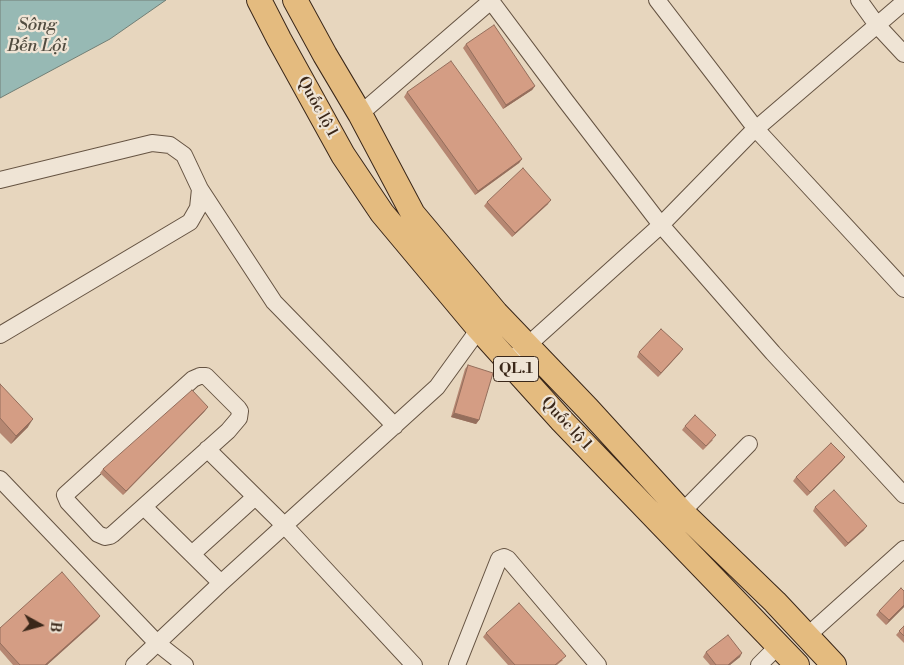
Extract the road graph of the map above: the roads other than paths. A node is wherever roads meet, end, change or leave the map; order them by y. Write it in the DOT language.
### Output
graph roads {
  1 [pos="259,0"];
  2 [pos="295,0"];
  3 [pos="492,0"];
  4 [pos="657,0"];
  5 [pos="858,0"];
  6 [pos="904,2"];
  7 [pos="877,25"];
  8 [pos="904,54"];
  9 [pos="360,114"];
  10 [pos="756,129"];
  11 [pos="0,180"];
  12 [pos="200,189"];
  13 [pos="661,226"];
  14 [pos="904,289"];
  15 [pos="496,313"];
  16 [pos="479,329"];
  17 [pos="0,335"];
  18 [pos="527,346"];
  19 [pos="509,362"];
  20 [pos="395,426"];
  21 [pos="748,444"];
  22 [pos="207,449"];
  23 [pos="0,479"];
  24 [pos="904,495"];
  25 [pos="255,497"];
  26 [pos="144,507"];
  27 [pos="682,512"];
  28 [pos="285,526"];
  29 [pos="904,549"];
  30 [pos="192,554"];
  31 [pos="221,583"];
  32 [pos="807,636"];
  33 [pos="157,642"];
  34 [pos="778,646"];
  35 [pos="134,665"];
  36 [pos="185,665"];
  37 [pos="414,665"];
  38 [pos="458,665"];
  39 [pos="598,665"];
  40 [pos="759,665"];
  41 [pos="797,665"];
  42 [pos="834,665"];
  1 -- 16 [label="highway, Quốc lộ 1 / QL.1"];
  2 -- 9 [label="highway, Quốc lộ 1 / QL.1"];
  3 -- 9 [label="street"];
  3 -- 13 [label="street"];
  4 -- 10 [label="street"];
  5 -- 7 [label="street"];
  6 -- 7 [label="street"];
  7 -- 8 [label="street"];
  7 -- 10 [label="street"];
  9 -- 15 [label="highway, Quốc lộ 1 / QL.1"];
  10 -- 13 [label="street"];
  10 -- 14 [label="street"];
  11 -- 12 [label="street"];
  12 -- 17 [label="street"];
  12 -- 20 [label="street"];
  13 -- 18 [label="street"];
  13 -- 24 [label="street"];
  15 -- 16 [label="street"];
  15 -- 18 [label="highway, Quốc lộ 1 / QL.1"];
  16 -- 19 [label="highway, Quốc lộ 1 / QL.1"];
  16 -- 20 [label="street"];
  18 -- 19 [label="street"];
  18 -- 27 [label="highway, Quốc lộ 1 / QL.1"];
  19 -- 34 [label="highway, Quốc lộ 1 / QL.1"];
  20 -- 28 [label="street"];
  21 -- 27 [label="street"];
  22 -- 25 [label="street"];
  22 -- 26 [label="street"];
  22 -- 26 [label="street"];
  23 -- 33 [label="street"];
  25 -- 28 [label="street"];
  25 -- 30 [label="street"];
  26 -- 30 [label="street"];
  27 -- 32 [label="highway, Quốc lộ 1 / QL.1"];
  28 -- 31 [label="street"];
  28 -- 37 [label="street"];
  29 -- 32 [label="street"];
  30 -- 31 [label="street"];
  31 -- 33 [label="street"];
  32 -- 42 [label="highway, Quốc lộ 1 / QL.1"];
  33 -- 35 [label="street"];
  33 -- 36 [label="street"];
  34 -- 40 [label="street"];
  34 -- 41 [label="highway, Quốc lộ 1 / QL.1"];
  38 -- 39 [label="street"];
}
